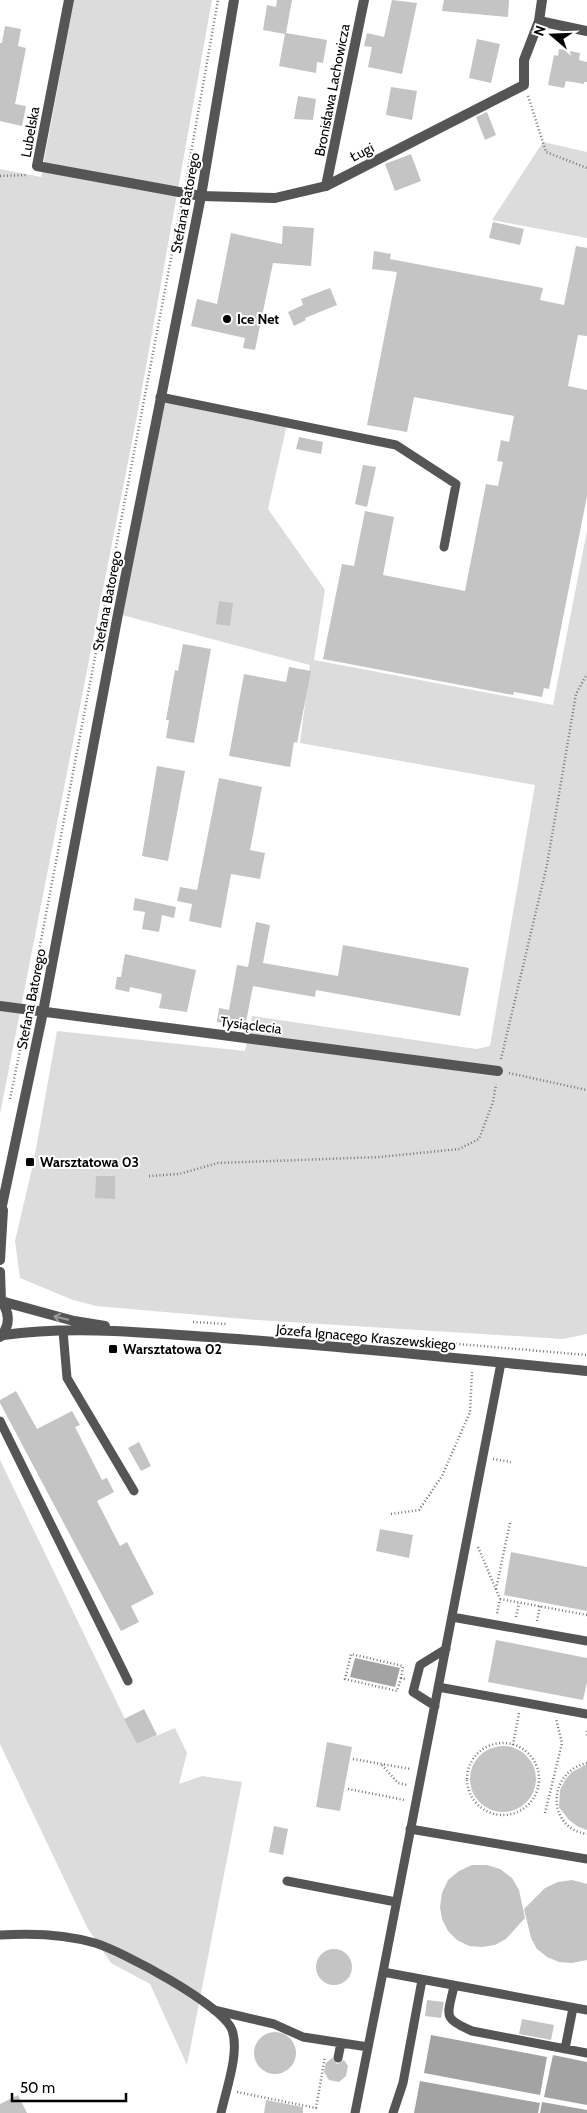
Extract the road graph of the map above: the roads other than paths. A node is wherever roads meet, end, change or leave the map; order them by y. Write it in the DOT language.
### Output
graph roads {
  1 [pos="69,0"];
  2 [pos="234,0"];
  3 [pos="364,0"];
  4 [pos="542,0"];
  5 [pos="539,22"];
  6 [pos="587,31"];
  7 [pos="326,186"];
  8 [pos="200,196"];
  9 [pos="160,397"];
  10 [pos="444,547"];
  11 [pos="0,1006"];
  12 [pos="44,1012"];
  13 [pos="498,1070"];
  14 [pos="1,1210"];
  15 [pos="0,1260"];
  16 [pos="0,1272"];
  17 [pos="1,1300"];
  18 [pos="63,1331"];
  19 [pos="143,1332"];
  20 [pos="1,1336"];
  21 [pos="501,1363"];
  22 [pos="587,1371"];
  23 [pos="0,1421"];
  24 [pos="134,1491"];
  25 [pos="452,1617"];
  26 [pos="587,1641"];
  27 [pos="446,1649"];
  28 [pos="128,1681"];
  29 [pos="438,1687"];
  30 [pos="434,1706"];
  31 [pos="587,1714"];
  32 [pos="410,1829"];
  33 [pos="587,1860"];
  34 [pos="287,1881"];
  35 [pos="396,1902"];
  36 [pos="0,1936"];
  37 [pos="383,1972"];
  38 [pos="422,1980"];
  39 [pos="454,1986"];
  40 [pos="573,2008"];
  41 [pos="213,2010"];
  42 [pos="587,2010"];
  43 [pos="341,2043"];
  44 [pos="368,2047"];
  45 [pos="565,2049"];
  46 [pos="587,2053"];
  47 [pos="338,2058"];
  48 [pos="221,2113"];
  49 [pos="355,2113"];
  50 [pos="394,2113"];
  1 -- 8 [label="street, Lubelska"];
  2 -- 8 [label="street, Stefana Batorego"];
  3 -- 7 [label="street, Bronisława Lachowicza"];
  4 -- 5 [label="street"];
  5 -- 6 [label="street"];
  5 -- 7 [label="street, Ługi"];
  7 -- 8 [label="street, Ługi"];
  8 -- 9 [label="street, Stefana Batorego"];
  9 -- 10 [label="lane"];
  9 -- 12 [label="street, Stefana Batorego"];
  11 -- 12 [label="street, Tysiąclecia"];
  12 -- 13 [label="street, Tysiąclecia"];
  12 -- 14 [label="street, Stefana Batorego"];
  14 -- 15 [label="street, Stefana Batorego"];
  16 -- 17 [label="street"];
  19 -- 17 [label="street, Józefa Ignacego Kraszewskiego, one-way"];
  17 -- 20 [label="street"];
  18 -- 19 [label="street, Józefa Ignacego Kraszewskiego"];
  18 -- 20 [label="street, Józefa Ignacego Kraszewskiego"];
  18 -- 24 [label="lane"];
  19 -- 21 [label="street, Józefa Ignacego Kraszewskiego"];
  21 -- 22 [label="street, Józefa Ignacego Kraszewskiego"];
  21 -- 25 [label="lane"];
  23 -- 28 [label="lane"];
  25 -- 26 [label="lane"];
  25 -- 27 [label="lane"];
  27 -- 29 [label="lane"];
  27 -- 30 [label="lane"];
  29 -- 30 [label="lane"];
  29 -- 31 [label="lane"];
  30 -- 32 [label="lane"];
  32 -- 33 [label="lane"];
  32 -- 35 [label="lane"];
  34 -- 35 [label="lane"];
  35 -- 37 [label="lane"];
  36 -- 41 [label="lane"];
  37 -- 38 [label="lane"];
  37 -- 44 [label="lane"];
  38 -- 39 [label="lane"];
  38 -- 50 [label="lane"];
  39 -- 40 [label="lane"];
  39 -- 45 [label="lane"];
  40 -- 42 [label="lane"];
  40 -- 45 [label="lane"];
  41 -- 43 [label="lane"];
  41 -- 48 [label="lane"];
  43 -- 44 [label="lane"];
  43 -- 47 [label="lane"];
  44 -- 49 [label="lane"];
  45 -- 46 [label="lane"];
}
